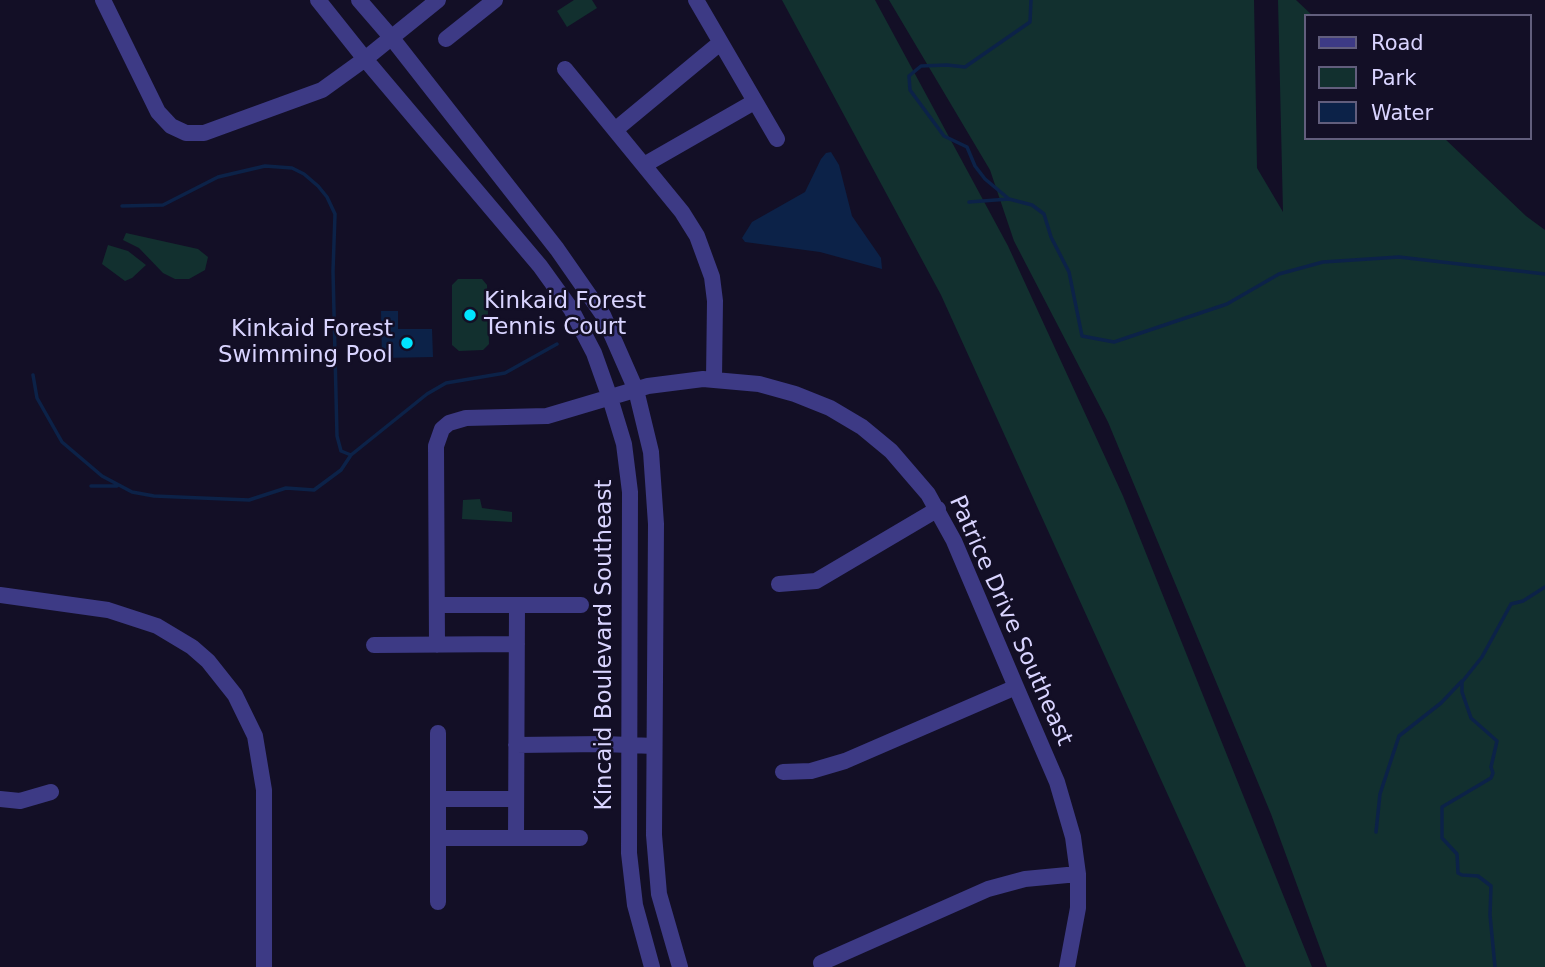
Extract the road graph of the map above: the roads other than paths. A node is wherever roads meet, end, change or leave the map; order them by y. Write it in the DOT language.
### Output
graph roads {
  1 [pos="103,0"];
  2 [pos="318,0"];
  3 [pos="359,0"];
  4 [pos="438,0"];
  5 [pos="495,0"];
  6 [pos="696,0"];
  7 [pos="391,37"];
  8 [pos="446,39"];
  9 [pos="720,43"];
  10 [pos="365,59"];
  11 [pos="565,69"];
  12 [pos="754,102"];
  13 [pos="615,130"];
  14 [pos="777,139"];
  15 [pos="644,165"];
  16 [pos="714,379"];
  17 [pos="636,390"];
  18 [pos="610,398"];
  19 [pos="938,509"];
  20 [pos="779,584"];
  21 [pos="0,595"];
  22 [pos="437,605"];
  23 [pos="517,605"];
  24 [pos="581,605"];
  25 [pos="374,645"];
  26 [pos="437,645"];
  27 [pos="517,645"];
  28 [pos="1016,687"];
  29 [pos="438,733"];
  30 [pos="516,745"];
  31 [pos="630,745"];
  32 [pos="654,746"];
  33 [pos="783,772"];
  34 [pos="51,792"];
  35 [pos="0,799"];
  36 [pos="438,799"];
  37 [pos="516,799"];
  38 [pos="438,838"];
  39 [pos="516,838"];
  40 [pos="580,838"];
  41 [pos="1078,874"];
  42 [pos="438,902"];
  43 [pos="821,963"];
  44 [pos="264,967"];
  45 [pos="652,967"];
  46 [pos="680,967"];
  47 [pos="1067,967"];
  1 -- 10 [label="street"];
  2 -- 10 [label="street, Kincaid Boulevard Southeast"];
  3 -- 7 [label="street"];
  4 -- 7 [label="street"];
  5 -- 8 [label="street"];
  6 -- 9 [label="street"];
  7 -- 10 [label="street"];
  7 -- 17 [label="street"];
  9 -- 12 [label="street"];
  9 -- 13 [label="street"];
  10 -- 18 [label="street, Kincaid Boulevard Southeast"];
  11 -- 13 [label="street"];
  12 -- 14 [label="street"];
  12 -- 15 [label="street"];
  13 -- 15 [label="street"];
  15 -- 16 [label="street"];
  16 -- 17 [label="street, Patrice Drive Southeast"];
  16 -- 19 [label="street, Patrice Drive Southeast"];
  17 -- 18 [label="street, Patrice Drive Southeast"];
  17 -- 32 [label="street"];
  18 -- 22 [label="street, Patrice Drive Southeast"];
  18 -- 31 [label="street, Kincaid Boulevard Southeast"];
  19 -- 20 [label="street"];
  19 -- 28 [label="street, Patrice Drive Southeast"];
  21 -- 44 [label="street"];
  22 -- 23 [label="street"];
  22 -- 26 [label="street, Patrice Drive Southeast"];
  23 -- 24 [label="street"];
  23 -- 27 [label="street"];
  25 -- 26 [label="street"];
  26 -- 27 [label="street"];
  27 -- 30 [label="street"];
  28 -- 33 [label="street"];
  28 -- 41 [label="street, Patrice Drive Southeast"];
  29 -- 36 [label="street"];
  30 -- 31 [label="street"];
  30 -- 37 [label="street"];
  31 -- 32 [label="street"];
  31 -- 45 [label="street, Kincaid Boulevard Southeast"];
  32 -- 46 [label="street"];
  34 -- 35 [label="street"];
  36 -- 37 [label="street"];
  36 -- 38 [label="street"];
  37 -- 39 [label="street"];
  38 -- 39 [label="street"];
  38 -- 42 [label="street"];
  39 -- 40 [label="street"];
  41 -- 43 [label="street"];
  41 -- 47 [label="street, Patrice Drive Southeast"];
}
